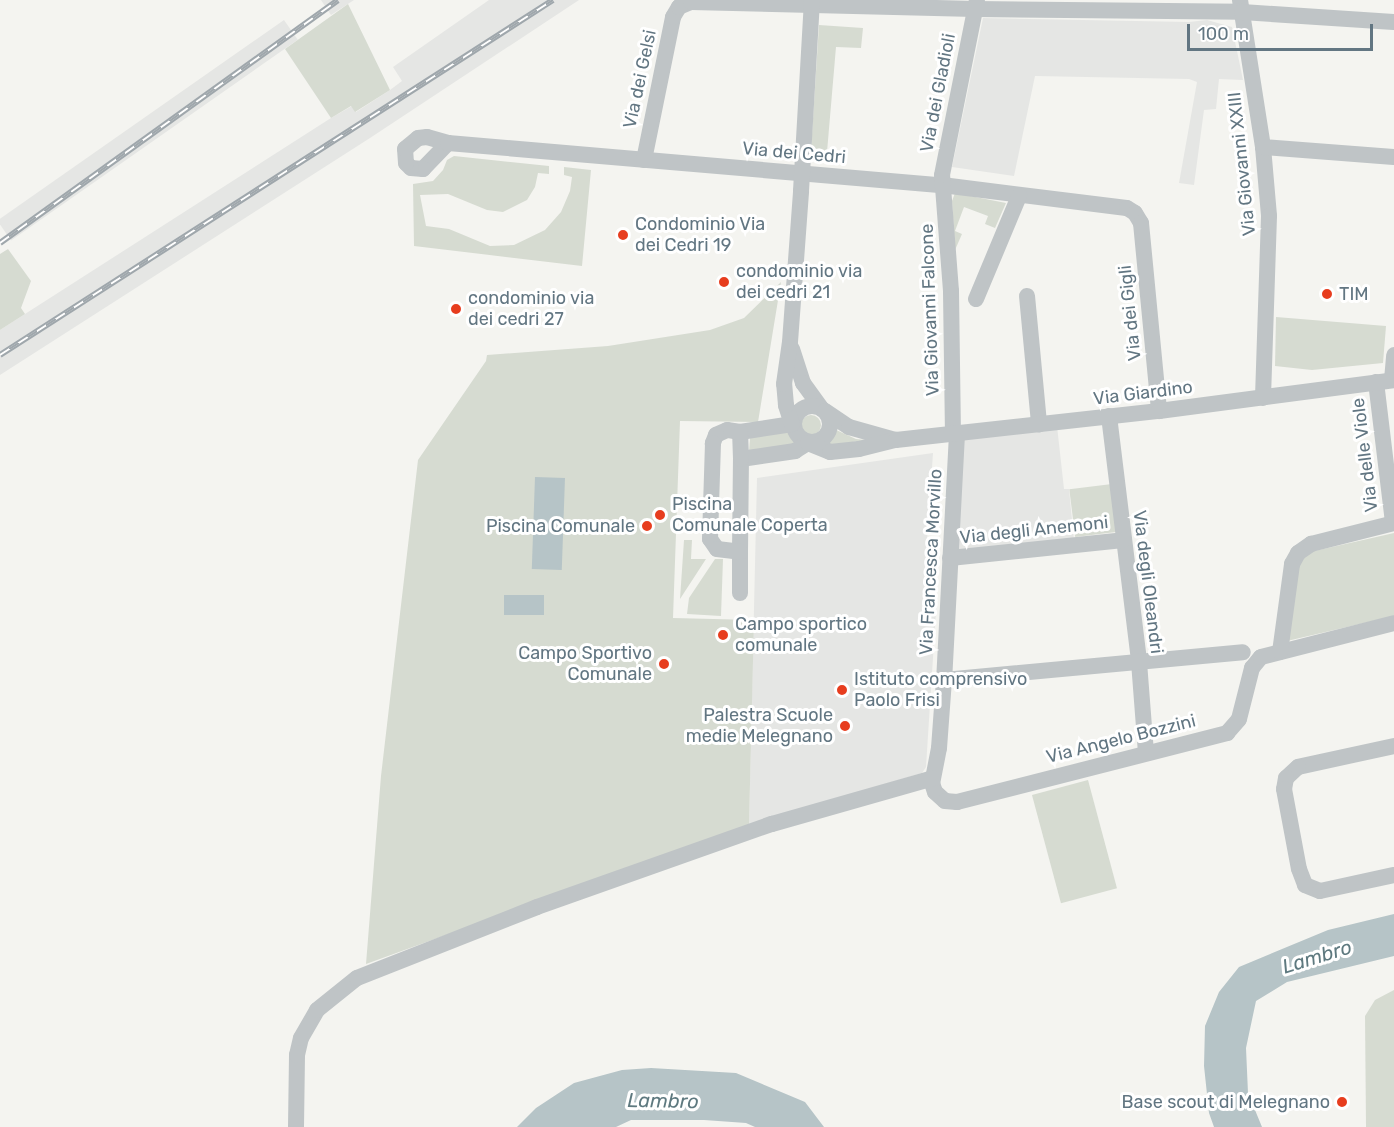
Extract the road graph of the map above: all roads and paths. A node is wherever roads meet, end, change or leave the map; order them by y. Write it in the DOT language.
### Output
graph roads {
  1 [pos="812,0"];
  2 [pos="976,5"];
  3 [pos="1241,6"];
  4 [pos="1394,22"];
  5 [pos="448,143"];
  6 [pos="1263,147"];
  7 [pos="1394,157"];
  8 [pos="644,160"];
  9 [pos="942,185"];
  10 [pos="1019,196"];
  11 [pos="1136,213"];
  12 [pos="1027,296"];
  13 [pos="976,299"];
  14 [pos="790,342"];
  15 [pos="1394,355"];
  16 [pos="1388,381"];
  17 [pos="1263,398"];
  18 [pos="824,410"];
  19 [pos="1159,411"];
  20 [pos="1108,416"];
  21 [pos="792,424"];
  22 [pos="1039,424"];
  23 [pos="741,432"];
  24 [pos="955,434"];
  25 [pos="896,440"];
  26 [pos="808,443"];
  27 [pos="741,459"];
  28 [pos="1394,523"];
  29 [pos="1123,540"];
  30 [pos="740,552"];
  31 [pos="950,558"];
  32 [pos="740,593"];
  33 [pos="1394,623"];
  34 [pos="1243,652"];
  35 [pos="1272,654"];
  36 [pos="1139,662"];
  37 [pos="944,680"];
  38 [pos="1394,746"];
  39 [pos="1146,752"];
  40 [pos="933,778"];
  41 [pos="1394,875"];
  42 [pos="296,1127"];
  1 -- 14 [label="street, Via Giardino, bridge"];
  2 -- 3 [label="street"];
  2 -- 8 [label="street, Via dei Gelsi"];
  2 -- 9 [label="street, Via dei Gladioli"];
  3 -- 4 [label="street"];
  3 -- 6 [label="street, Via Giovanni XXIII"];
  5 -- 8 [label="street, Via dei Cedri"];
  6 -- 7 [label="street"];
  6 -- 17 [label="street, Via Giovanni XXIII"];
  8 -- 9 [label="street, Via dei Cedri"];
  9 -- 10 [label="street, Via dei Cedri"];
  9 -- 24 [label="street, Via Giovanni Falcone"];
  10 -- 11 [label="street, Via dei Cedri"];
  10 -- 13 [label="street"];
  11 -- 19 [label="street, Via dei Gigli"];
  12 -- 22 [label="street"];
  14 -- 18 [label="street, Via Giardino"];
  14 -- 21 [label="street, Via Giardino"];
  15 -- 16 [label="street, Via delle Viole"];
  16 -- 17 [label="street, Via Giardino"];
  16 -- 28 [label="street, Via delle Viole"];
  17 -- 19 [label="street, Via Giardino"];
  18 -- 21 [label="street"];
  18 -- 25 [label="street, Via Giardino"];
  18 -- 26 [label="street"];
  19 -- 20 [label="street, Via Giardino"];
  20 -- 22 [label="street, Via Giardino"];
  20 -- 29 [label="street, Via degli Oleandri"];
  21 -- 23 [label="street"];
  21 -- 26 [label="street, Via Giardino"];
  22 -- 24 [label="street, Via Giardino"];
  23 -- 27 [label="street"];
  23 -- 30 [label="street"];
  24 -- 25 [label="street, Via Giardino"];
  24 -- 31 [label="street, Via Francesca Morvillo"];
  25 -- 26 [label="street, Via Giardino"];
  26 -- 27 [label="street"];
  27 -- 30 [label="street"];
  28 -- 35 [label="street"];
  29 -- 31 [label="street, Via degli Anemoni"];
  29 -- 36 [label="street, Via degli Oleandri"];
  30 -- 32 [label="street"];
  31 -- 37 [label="street, Via Francesca Morvillo"];
  33 -- 35 [label="street"];
  34 -- 36 [label="street"];
  35 -- 39 [label="street, Via Angelo Bozzini"];
  36 -- 37 [label="street"];
  36 -- 39 [label="street, Via degli Oleandri"];
  37 -- 40 [label="street, Via Francesca Morvillo"];
  38 -- 41 [label="street"];
  39 -- 40 [label="street, Via Angelo Bozzini"];
  40 -- 42 [label="street"];
}
